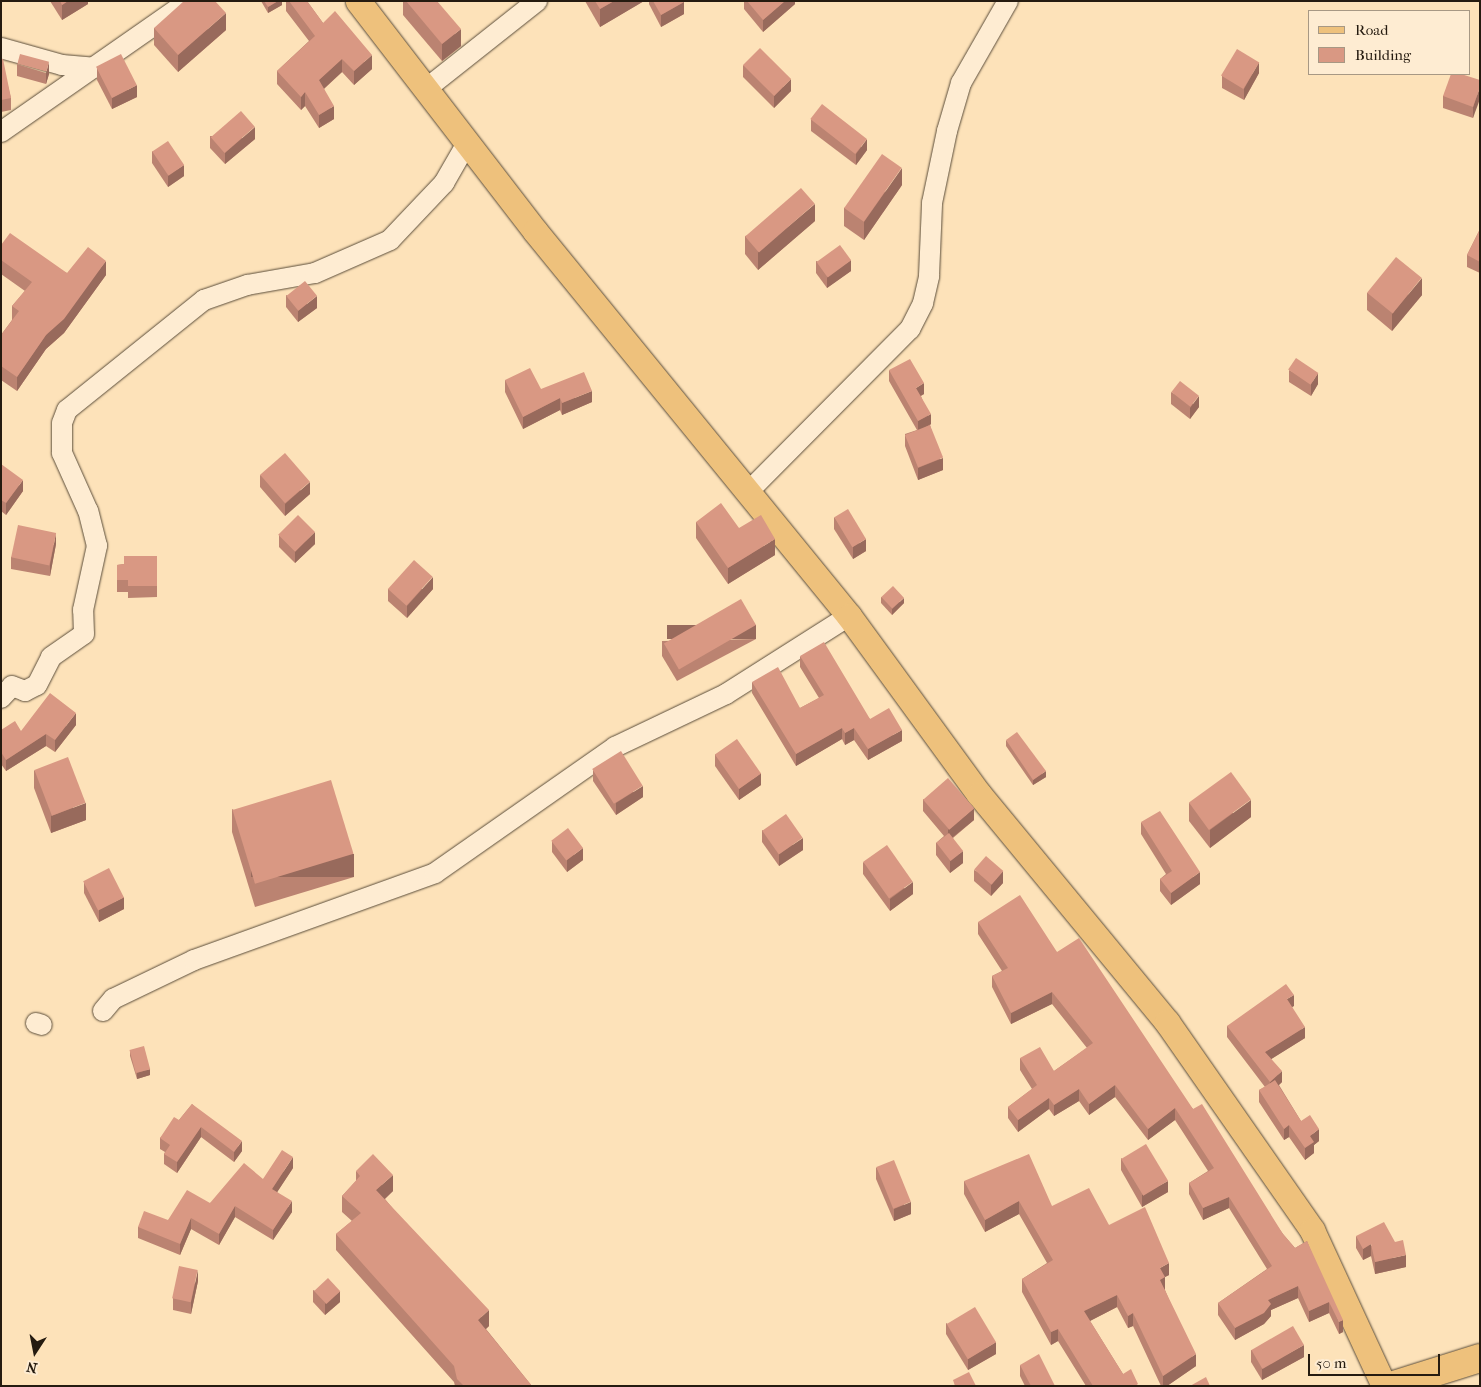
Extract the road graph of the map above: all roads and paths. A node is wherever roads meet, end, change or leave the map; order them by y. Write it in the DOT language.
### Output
graph roads {
  1 [pos="189,1"];
  2 [pos="358,1"];
  3 [pos="537,1"];
  4 [pos="1008,1"];
  5 [pos="1,48"];
  6 [pos="94,68"];
  7 [pos="426,89"];
  8 [pos="1,132"];
  9 [pos="467,144"];
  10 [pos="748,492"];
  11 [pos="848,616"];
  12 [pos="1,698"];
  13 [pos="102,1011"];
  14 [pos="1480,1358"];
  15 [pos="1384,1386"];
  16 [pos="1391,1386"];
  1 -- 6 [label="street"];
  2 -- 7 [label="main road"];
  3 -- 7 [label="street"];
  4 -- 10 [label="street"];
  5 -- 6 [label="street"];
  6 -- 8 [label="street"];
  7 -- 9 [label="main road"];
  9 -- 10 [label="main road"];
  9 -- 12 [label="street"];
  10 -- 11 [label="main road"];
  11 -- 13 [label="street"];
  11 -- 15 [label="main road"];
  14 -- 16 [label="highway"];
}
